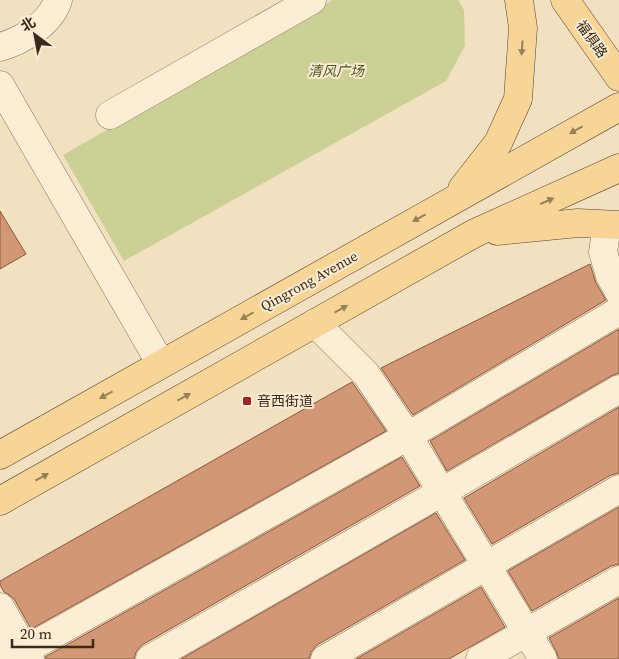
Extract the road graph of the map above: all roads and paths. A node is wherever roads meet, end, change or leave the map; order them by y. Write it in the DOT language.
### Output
graph roads {
  1 [pos="58,0"];
  2 [pos="312,0"];
  3 [pos="519,0"];
  4 [pos="565,0"];
  5 [pos="0,47"];
  6 [pos="619,77"];
  7 [pos="2,95"];
  8 [pos="619,107"];
  9 [pos="110,116"];
  10 [pos="619,168"];
  11 [pos="455,198"];
  12 [pos="613,225"];
  13 [pos="475,234"];
  14 [pos="619,292"];
  15 [pos="619,311"];
  16 [pos="315,323"];
  17 [pos="161,364"];
  18 [pos="619,389"];
  19 [pos="408,436"];
  20 [pos="0,455"];
  21 [pos="619,489"];
  22 [pos="442,492"];
  23 [pos="0,501"];
  24 [pos="487,566"];
  25 [pos="619,580"];
  26 [pos="0,607"];
  27 [pos="527,632"];
  28 [pos="19,653"];
  29 [pos="150,659"];
  30 [pos="325,659"];
  31 [pos="480,659"];
  32 [pos="543,659"];
  1 -- 5 [label="street"];
  2 -- 9 [label="street"];
  3 -- 11 [label="main road, one-way"];
  4 -- 6 [label="main road, 福俱路"];
  7 -- 17 [label="street"];
  8 -- 11 [label="main road, Qingrong Avenue, one-way"];
  13 -- 10 [label="main road, one-way"];
  11 -- 17 [label="main road, Qingrong Avenue, one-way"];
  12 -- 13 [label="main road"];
  12 -- 14 [label="street"];
  16 -- 13 [label="main road, one-way"];
  15 -- 19 [label="street"];
  16 -- 19 [label="street"];
  23 -- 16 [label="main road, one-way"];
  17 -- 20 [label="main road, Qingrong Avenue, one-way"];
  18 -- 22 [label="street"];
  19 -- 22 [label="street"];
  19 -- 28 [label="street"];
  21 -- 24 [label="street"];
  22 -- 24 [label="street"];
  22 -- 29 [label="street"];
  24 -- 27 [label="street"];
  24 -- 30 [label="street"];
  25 -- 27 [label="street"];
  26 -- 28 [label="street"];
  27 -- 31 [label="street"];
  27 -- 32 [label="street"];
}
